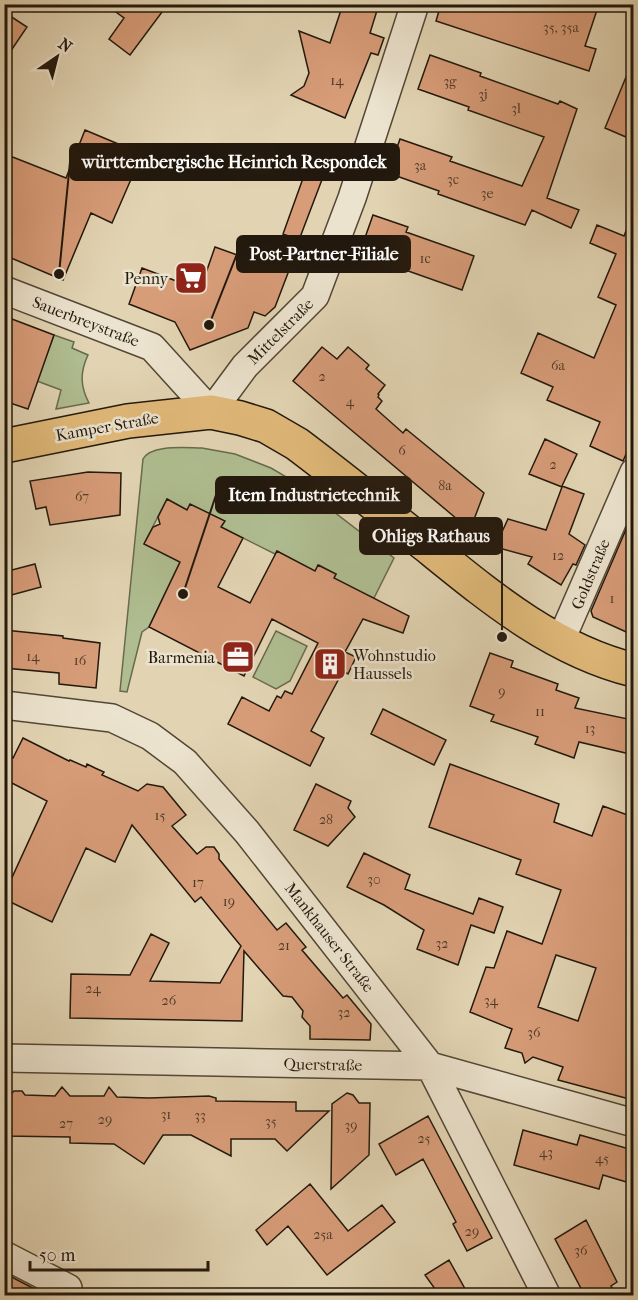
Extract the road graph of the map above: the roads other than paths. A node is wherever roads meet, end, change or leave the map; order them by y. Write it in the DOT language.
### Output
graph roads {
  1 [pos="415,4"];
  2 [pos="4,290"];
  3 [pos="211,412"];
  4 [pos="4,446"];
  5 [pos="633,472"];
  6 [pos="560,642"];
  7 [pos="633,670"];
  8 [pos="4,705"];
  9 [pos="4,1058"];
  10 [pos="430,1066"];
  11 [pos="633,1123"];
  12 [pos="4,1255"];
  13 [pos="68,1288"];
  14 [pos="547,1296"];
  1 -- 3 [label="street, Mittelstraße"];
  2 -- 3 [label="street, Sauerbreystraße"];
  3 -- 4 [label="main road, Kamper Straße"];
  3 -- 6 [label="main road, Kamper Straße"];
  5 -- 6 [label="street, Goldstraße"];
  6 -- 7 [label="main road, Kamper Straße"];
  8 -- 10 [label="street, Mankhauser Straße"];
  9 -- 10 [label="street, Querstraße"];
  10 -- 11 [label="street, Querstraße"];
  10 -- 14 [label="street, Mankhauser Straße"];
  12 -- 13 [label="street"];
}
